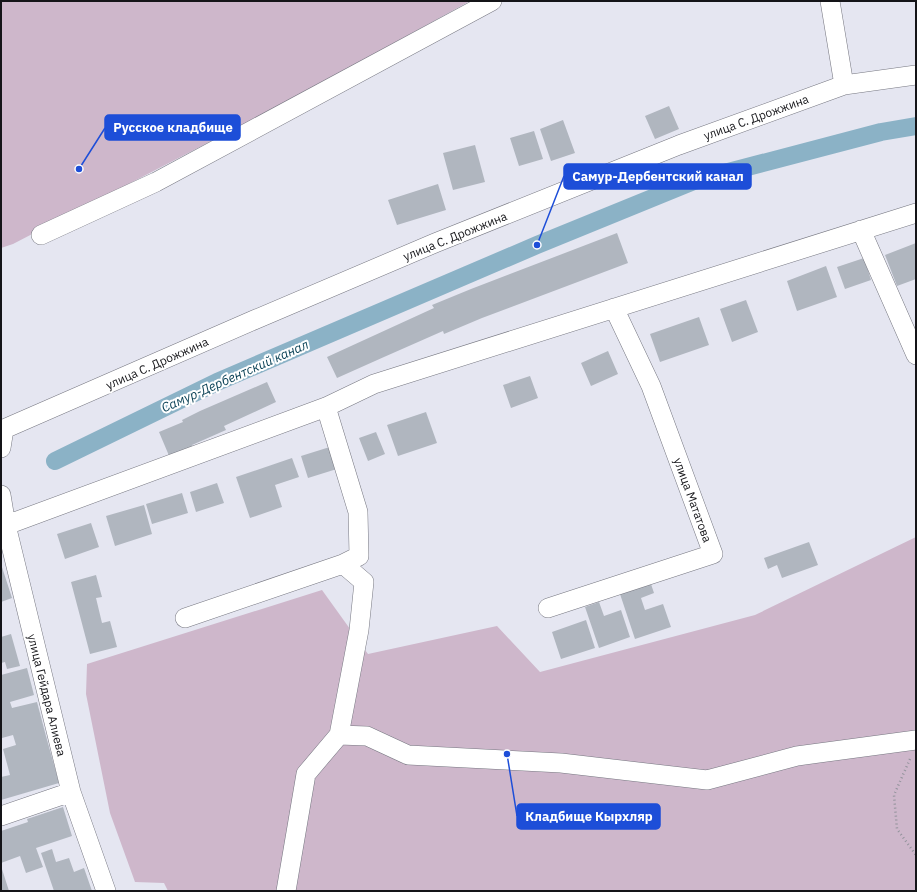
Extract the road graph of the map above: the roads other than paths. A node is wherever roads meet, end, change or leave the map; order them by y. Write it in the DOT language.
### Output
graph roads {
  1 [pos="492,1"];
  2 [pos="830,1"];
  3 [pos="916,74"];
  4 [pos="844,85"];
  5 [pos="916,212"];
  6 [pos="861,230"];
  7 [pos="41,235"];
  8 [pos="614,308"];
  9 [pos="916,355"];
  10 [pos="326,407"];
  11 [pos="1,448"];
  12 [pos="1,495"];
  13 [pos="4,526"];
  14 [pos="343,564"];
  15 [pos="548,608"];
  16 [pos="185,618"];
  17 [pos="339,735"];
  18 [pos="914,746"];
  19 [pos="71,792"];
  20 [pos="1,816"];
  21 [pos="106,891"];
  22 [pos="286,891"];
  1 -- 7 [label="street"];
  2 -- 4 [label="street"];
  3 -- 4 [label="street, улица С. Дрожжина"];
  4 -- 11 [label="street, улица С. Дрожжина"];
  5 -- 6 [label="street"];
  6 -- 8 [label="street"];
  6 -- 9 [label="street"];
  8 -- 10 [label="street"];
  8 -- 15 [label="street, улица Мататова"];
  10 -- 13 [label="street"];
  10 -- 14 [label="street"];
  12 -- 13 [label="street, улица Гейдара Алиева"];
  13 -- 19 [label="street, улица Гейдара Алиева"];
  14 -- 16 [label="street"];
  14 -- 17 [label="street"];
  17 -- 18 [label="street"];
  17 -- 22 [label="street"];
  19 -- 20 [label="street"];
  19 -- 21 [label="street, улица Гейдара Алиева"];
}
